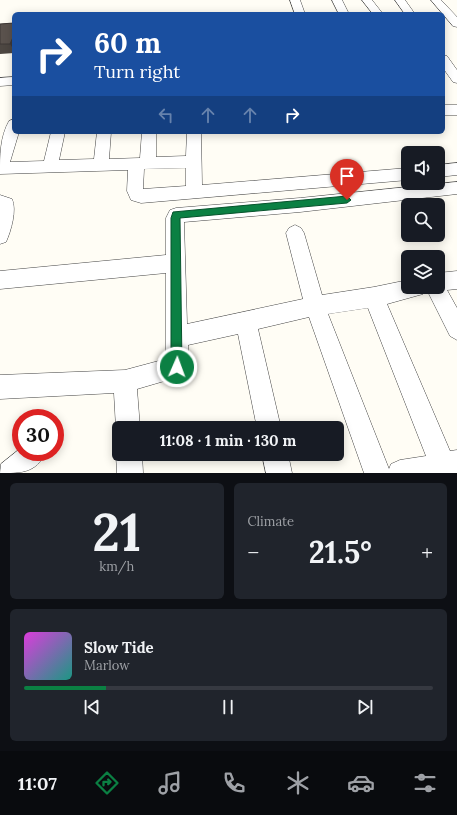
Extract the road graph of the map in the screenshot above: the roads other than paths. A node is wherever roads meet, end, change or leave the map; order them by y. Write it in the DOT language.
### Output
graph roads {
  1 [pos="295,0"];
  2 [pos="337,0"];
  3 [pos="367,0"];
  4 [pos="400,0"];
  5 [pos="436,0"];
  6 [pos="299,12"];
  7 [pos="343,12"];
  8 [pos="376,12"];
  9 [pos="409,12"];
  10 [pos="450,15"];
  11 [pos="457,24"];
  12 [pos="445,62"];
  13 [pos="457,79"];
  14 [pos="12,81"];
  15 [pos="0,82"];
  16 [pos="445,110"];
  17 [pos="457,110"];
  18 [pos="12,130"];
  19 [pos="58,134"];
  20 [pos="104,134"];
  21 [pos="149,134"];
  22 [pos="194,134"];
  23 [pos="195,162"];
  24 [pos="142,163"];
  25 [pos="101,165"];
  26 [pos="50,167"];
  27 [pos="457,169"];
  28 [pos="445,170"];
  29 [pos="401,175"];
  30 [pos="457,188"];
  31 [pos="194,192"];
  32 [pos="0,202"];
  33 [pos="295,234"];
  34 [pos="0,236"];
  35 [pos="176,263"];
  36 [pos="0,280"];
  37 [pos="457,280"];
  38 [pos="445,281"];
  39 [pos="401,291"];
  40 [pos="439,294"];
  41 [pos="374,297"];
  42 [pos="315,306"];
  43 [pos="246,322"];
  44 [pos="457,329"];
  45 [pos="177,336"];
  46 [pos="125,381"];
  47 [pos="0,387"];
  48 [pos="128,421"];
  49 [pos="267,421"];
  50 [pos="24,461"];
  51 [pos="129,461"];
  52 [pos="276,461"];
  53 [pos="449,467"];
  54 [pos="10,473"];
  55 [pos="130,473"];
  56 [pos="279,473"];
  57 [pos="377,473"];
  58 [pos="400,473"];
  1 -- 6 [label="street"];
  2 -- 7 [label="street"];
  3 -- 8 [label="street"];
  4 -- 9 [label="street"];
  5 -- 10 [label="street"];
  10 -- 11 [label="street"];
  12 -- 13 [label="street"];
  14 -- 15 [label="street"];
  16 -- 17 [label="street"];
  18 -- 26 [label="street"];
  19 -- 26 [label="street"];
  20 -- 25 [label="street"];
  21 -- 24 [label="street"];
  22 -- 23 [label="street"];
  23 -- 24 [label="street"];
  23 -- 31 [label="street"];
  24 -- 25 [label="street"];
  24 -- 31 [label="street"];
  25 -- 26 [label="street"];
  27 -- 28 [label="street"];
  29 -- 31 [label="street"];
  30 -- 35 [label="street"];
  32 -- 34 [label="street"];
  33 -- 42 [label="street"];
  35 -- 36 [label="street"];
  35 -- 45 [label="street"];
  37 -- 38 [label="street"];
  39 -- 41 [label="street"];
  40 -- 44 [label="street"];
  41 -- 42 [label="street"];
  41 -- 53 [label="street"];
  42 -- 43 [label="street"];
  42 -- 57 [label="street"];
  43 -- 45 [label="street"];
  43 -- 49 [label="street"];
  45 -- 46 [label="street"];
  46 -- 47 [label="street"];
  46 -- 48 [label="street"];
  50 -- 54 [label="street"];
  51 -- 55 [label="street"];
  52 -- 56 [label="street"];
  53 -- 58 [label="street"];
}
